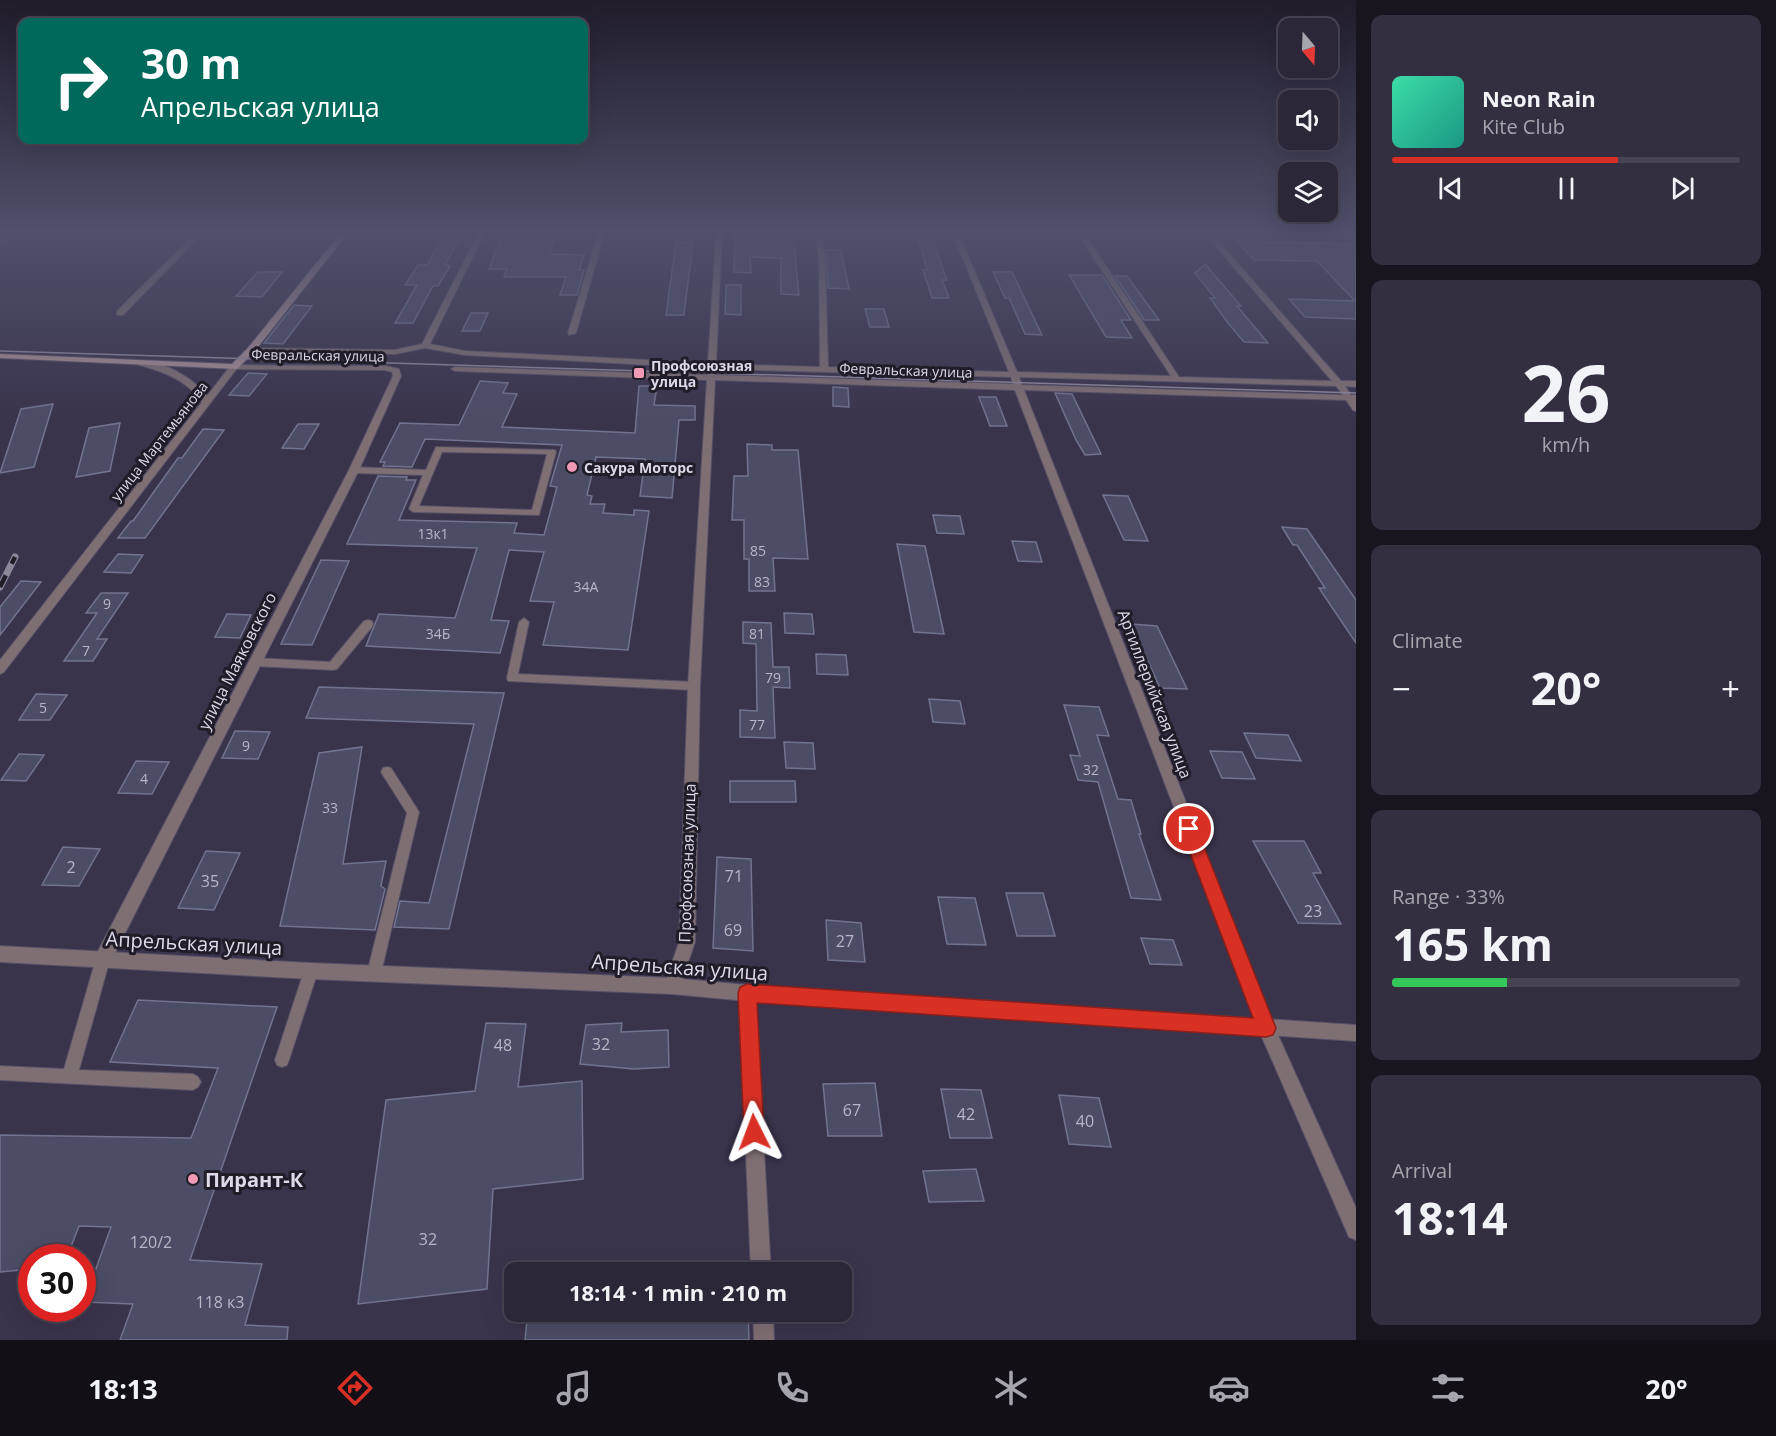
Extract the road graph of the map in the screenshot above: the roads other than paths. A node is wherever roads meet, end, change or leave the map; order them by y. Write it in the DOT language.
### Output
graph roads {
  1 [pos="136,297"];
  2 [pos="294,297"];
  3 [pos="450,297"];
  4 [pos="583,297"];
  5 [pos="716,297"];
  6 [pos="823,297"];
  7 [pos="982,297"];
  8 [pos="1122,297"];
  9 [pos="1263,297"];
  10 [pos="120,313"];
  11 [pos="572,333"];
  12 [pos="425,346"];
  13 [pos="251,350"];
  14 [pos="0,356"];
  15 [pos="142,363"];
  16 [pos="234,367"];
  17 [pos="455,369"];
  18 [pos="824,369"];
  19 [pos="713,372"];
  20 [pos="397,376"];
  21 [pos="1176,378"];
  22 [pos="1016,381"];
  23 [pos="1339,384"];
  24 [pos="1356,384"];
  25 [pos="1352,398"];
  26 [pos="206,401"];
  27 [pos="1356,408"];
  28 [pos="354,470"];
  29 [pos="429,473"];
  30 [pos="524,622"];
  31 [pos="368,624"];
  32 [pos="255,662"];
  33 [pos="0,669"];
  34 [pos="694,686"];
  35 [pos="387,772"];
  36 [pos="0,954"];
  37 [pos="103,959"];
  38 [pos="311,971"];
  39 [pos="374,973"];
  40 [pos="672,986"];
  41 [pos="747,993"];
  42 [pos="1266,1028"];
  43 [pos="1356,1033"];
  44 [pos="282,1060"];
  45 [pos="0,1073"];
  46 [pos="69,1077"];
  47 [pos="193,1082"];
  48 [pos="1356,1230"];
  49 [pos="760,1262"];
  50 [pos="763,1322"];
  51 [pos="764,1340"];
  1 -- 10 [label="street"];
  2 -- 13 [label="main road, улица Мартемьянова"];
  3 -- 12 [label="street"];
  4 -- 11 [label="street"];
  5 -- 19 [label="street, Профсоюзная улица"];
  6 -- 18 [label="street"];
  7 -- 22 [label="street, Артиллерийская улица"];
  8 -- 21 [label="street"];
  9 -- 23 [label="street"];
  12 -- 13 [label="street"];
  12 -- 19 [label="street"];
  13 -- 16 [label="main road, улица Мартемьянова"];
  14 -- 15 [label="main road"];
  15 -- 16 [label="main road"];
  15 -- 26 [label="street"];
  16 -- 20 [label="street, Февральская улица"];
  16 -- 26 [label="street, улица Мартемьянова"];
  17 -- 19 [label="street, Февральская улица"];
  18 -- 19 [label="street"];
  18 -- 22 [label="street"];
  19 -- 22 [label="street, Февральская улица"];
  19 -- 34 [label="street, Профсоюзная улица"];
  20 -- 28 [label="street, улица Маяковского"];
  21 -- 22 [label="street"];
  21 -- 23 [label="street"];
  22 -- 25 [label="street, Февральская улица"];
  22 -- 42 [label="street, Артиллерийская улица"];
  23 -- 24 [label="street"];
  23 -- 25 [label="street"];
  25 -- 27 [label="street"];
  26 -- 33 [label="street, улица Мартемьянова"];
  28 -- 29 [label="lane"];
  28 -- 32 [label="street, улица Маяковского"];
  29 -- 29 [label="lane"];
  30 -- 34 [label="lane"];
  31 -- 32 [label="lane"];
  32 -- 37 [label="street, улица Маяковского"];
  34 -- 40 [label="street, Профсоюзная улица"];
  35 -- 39 [label="lane"];
  36 -- 37 [label="street, Апрельская улица"];
  37 -- 38 [label="street, Апрельская улица"];
  37 -- 46 [label="lane"];
  38 -- 39 [label="street, Апрельская улица"];
  38 -- 44 [label="lane"];
  39 -- 40 [label="street, Апрельская улица"];
  40 -- 41 [label="street, Апрельская улица"];
  41 -- 42 [label="street, Апрельская улица"];
  41 -- 49 [label="street"];
  42 -- 43 [label="street, Апрельская улица"];
  42 -- 48 [label="street, Артиллерийская улица"];
  45 -- 46 [label="lane"];
  46 -- 47 [label="lane"];
  50 -- 51 [label="street"];
}
